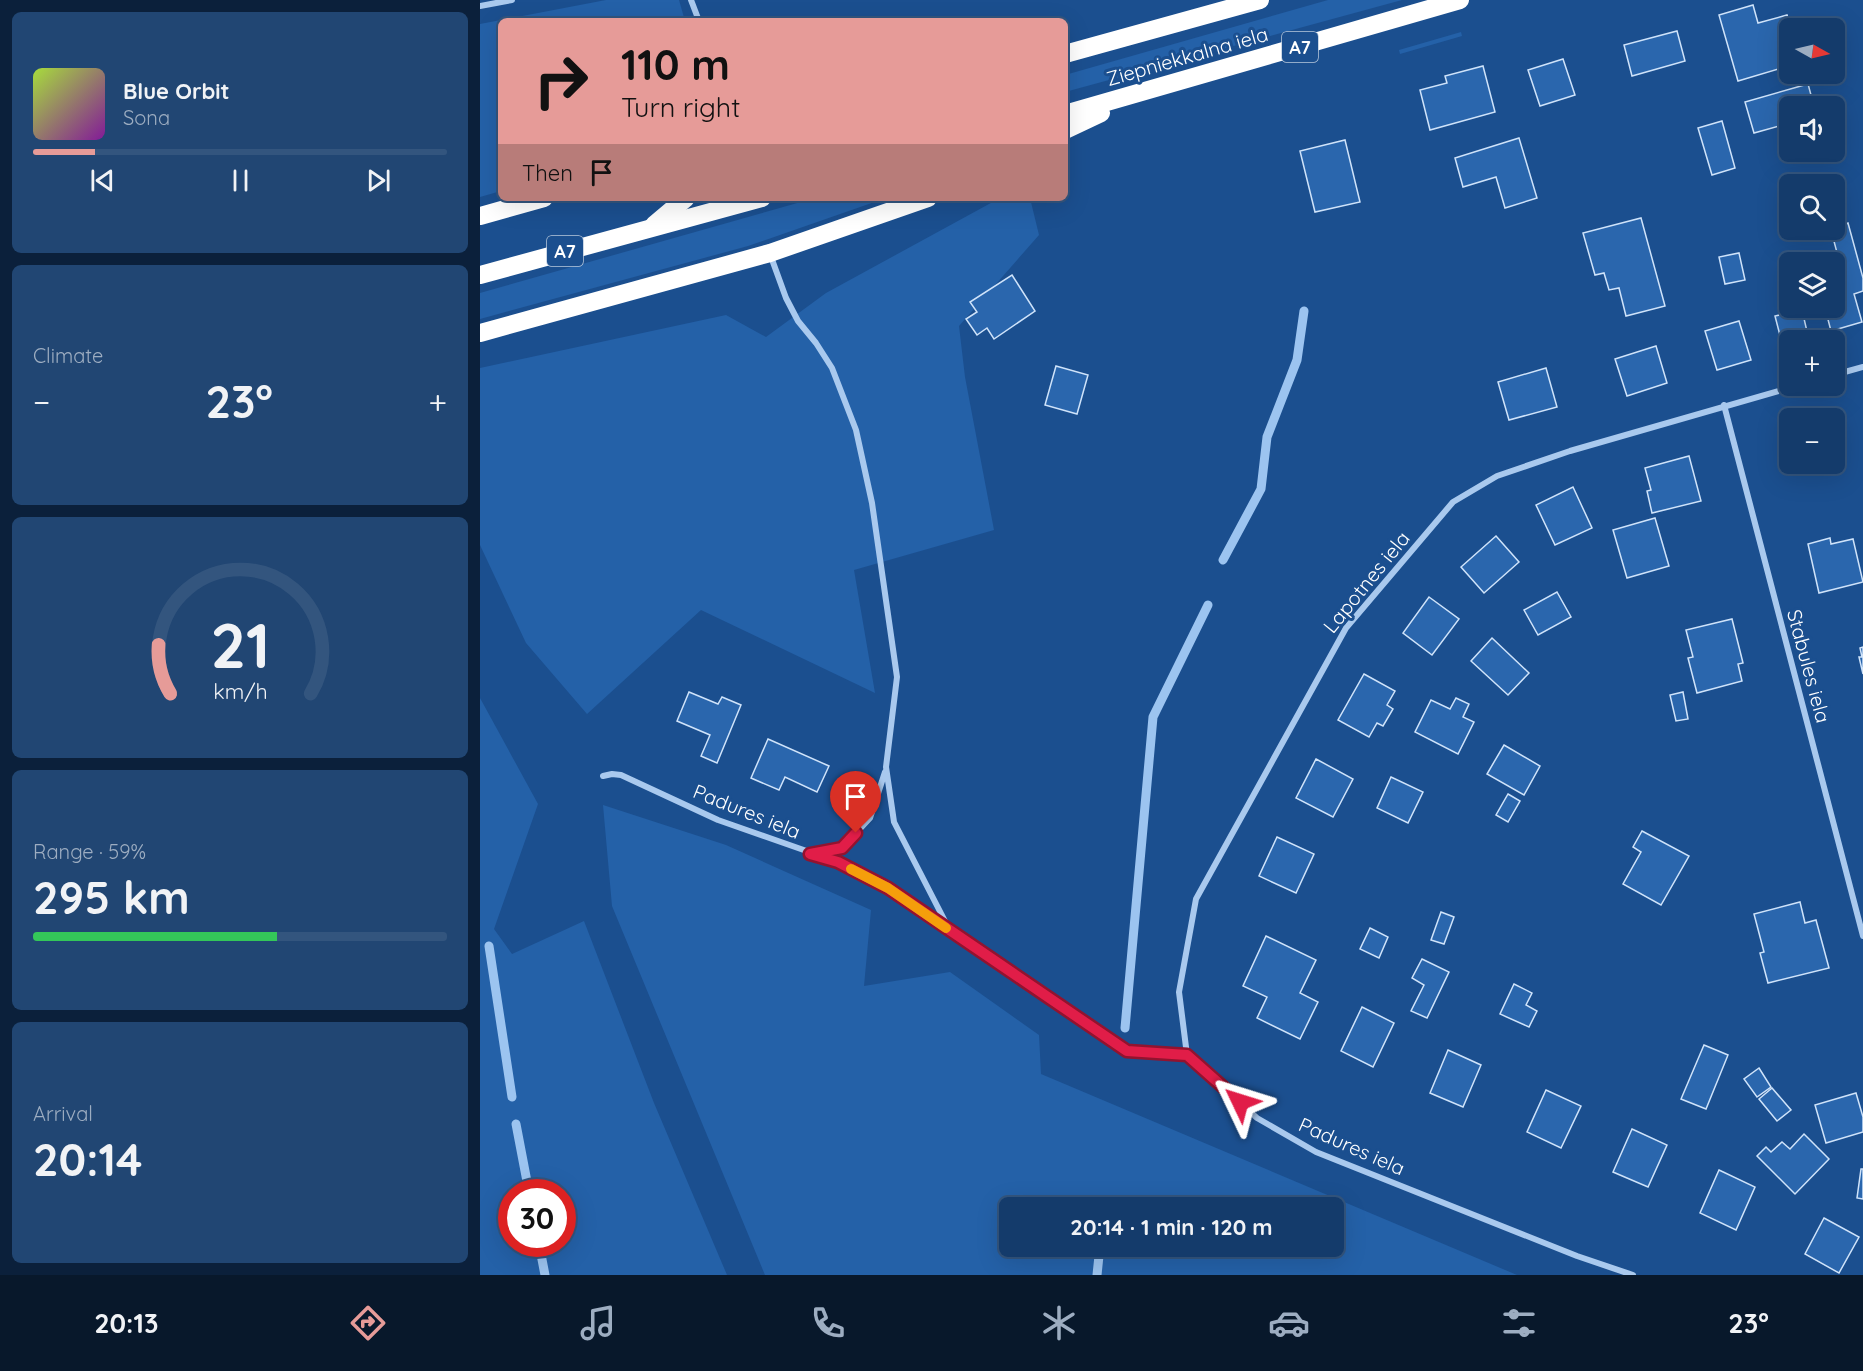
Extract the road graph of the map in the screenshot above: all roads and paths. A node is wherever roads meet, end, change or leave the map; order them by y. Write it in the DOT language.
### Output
graph roads {
  1 [pos="512,0"];
  2 [pos="691,0"];
  3 [pos="1460,0"];
  4 [pos="1253,1"];
  5 [pos="480,6"];
  6 [pos="698,18"];
  7 [pos="1068,53"];
  8 [pos="1140,93"];
  9 [pos="1068,113"];
  10 [pos="1068,129"];
  11 [pos="533,201"];
  12 [pos="682,201"];
  13 [pos="751,201"];
  14 [pos="919,201"];
  15 [pos="480,216"];
  16 [pos="651,228"];
  17 [pos="770,253"];
  18 [pos="480,275"];
  19 [pos="480,333"];
  20 [pos="1863,367"];
  21 [pos="1845,372"];
  22 [pos="1779,390"];
  23 [pos="1724,405"];
  24 [pos="886,767"];
  25 [pos="603,776"];
  26 [pos="810,854"];
  27 [pos="950,930"];
  28 [pos="1863,936"];
  29 [pos="1187,1055"];
  30 [pos="1634,1275"];
  1 -- 5 [label="street"];
  2 -- 6 [label="street"];
  3 -- 8 [label="highway, Ziepniekkalna iela / A7"];
  4 -- 7 [label="highway, Ziepniekkalna iela"];
  8 -- 9 [label="highway, Ziepniekkalna iela / A7"];
  8 -- 10 [label="highway"];
  11 -- 15 [label="highway"];
  12 -- 16 [label="highway, A7"];
  13 -- 16 [label="highway, A7"];
  14 -- 17 [label="highway"];
  16 -- 18 [label="highway, A7"];
  17 -- 19 [label="highway"];
  17 -- 24 [label="street"];
  20 -- 21 [label="street"];
  22 -- 23 [label="street, Lapotnes iela"];
  23 -- 28 [label="street, Stabules iela"];
  23 -- 29 [label="street, Lapotnes iela"];
  24 -- 26 [label="street"];
  24 -- 27 [label="street"];
  25 -- 26 [label="street, Padures iela"];
  26 -- 27 [label="street, Padures iela"];
  27 -- 29 [label="street, Padures iela"];
  29 -- 30 [label="street, Padures iela"];
}
